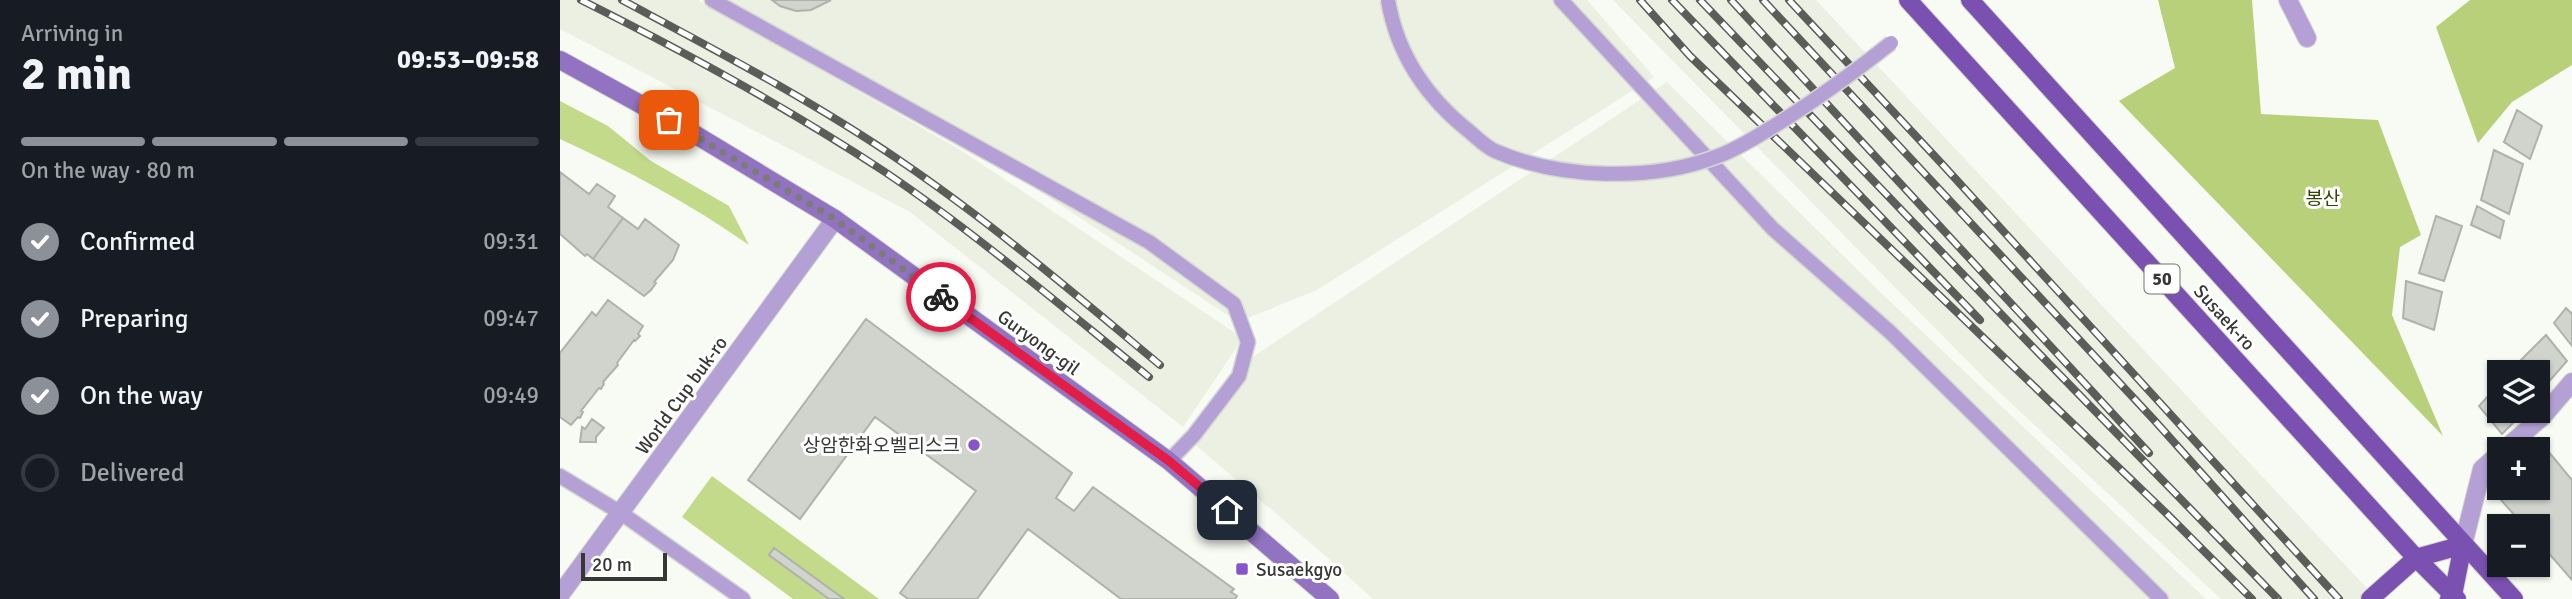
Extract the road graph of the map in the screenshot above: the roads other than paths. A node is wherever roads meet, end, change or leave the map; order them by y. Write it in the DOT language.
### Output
graph roads {
  1 [pos="712,0"];
  2 [pos="1388,0"];
  3 [pos="1561,0"];
  4 [pos="1908,0"];
  5 [pos="1970,0"];
  6 [pos="2288,0"];
  7 [pos="2307,38"];
  8 [pos="1891,43"];
  9 [pos="560,60"];
  10 [pos="835,219"];
  11 [pos="2572,382"];
  12 [pos="2519,437"];
  13 [pos="1169,461"];
  14 [pos="2487,465"];
  15 [pos="560,476"];
  16 [pos="621,513"];
  17 [pos="2463,545"];
  18 [pos="2416,558"];
  19 [pos="560,595"];
  20 [pos="2453,598"];
  21 [pos="743,599"];
  22 [pos="1330,599"];
  23 [pos="2161,599"];
  24 [pos="2370,599"];
  25 [pos="2514,599"];
  1 -- 13 [label="lane"];
  2 -- 8 [label="lane, bridge"];
  3 -- 23 [label="lane"];
  4 -- 18 [label="main road, Susaek-ro / 50"];
  5 -- 17 [label="main road, Susaek-ro / 50"];
  6 -- 7 [label="street"];
  9 -- 10 [label="main road, Guryong-gil"];
  10 -- 13 [label="main road, Guryong-gil"];
  10 -- 16 [label="street, World Cup buk-ro"];
  11 -- 12 [label="street"];
  13 -- 22 [label="main road, Guryong-gil"];
  14 -- 17 [label="street"];
  15 -- 16 [label="lane"];
  16 -- 19 [label="street, World Cup buk-ro"];
  16 -- 21 [label="lane"];
  17 -- 18 [label="main road"];
  17 -- 20 [label="main road"];
  17 -- 25 [label="main road, Susaek-ro / 50"];
  18 -- 20 [label="main road, Susaek-ro / 50"];
  18 -- 24 [label="main road"];
}
